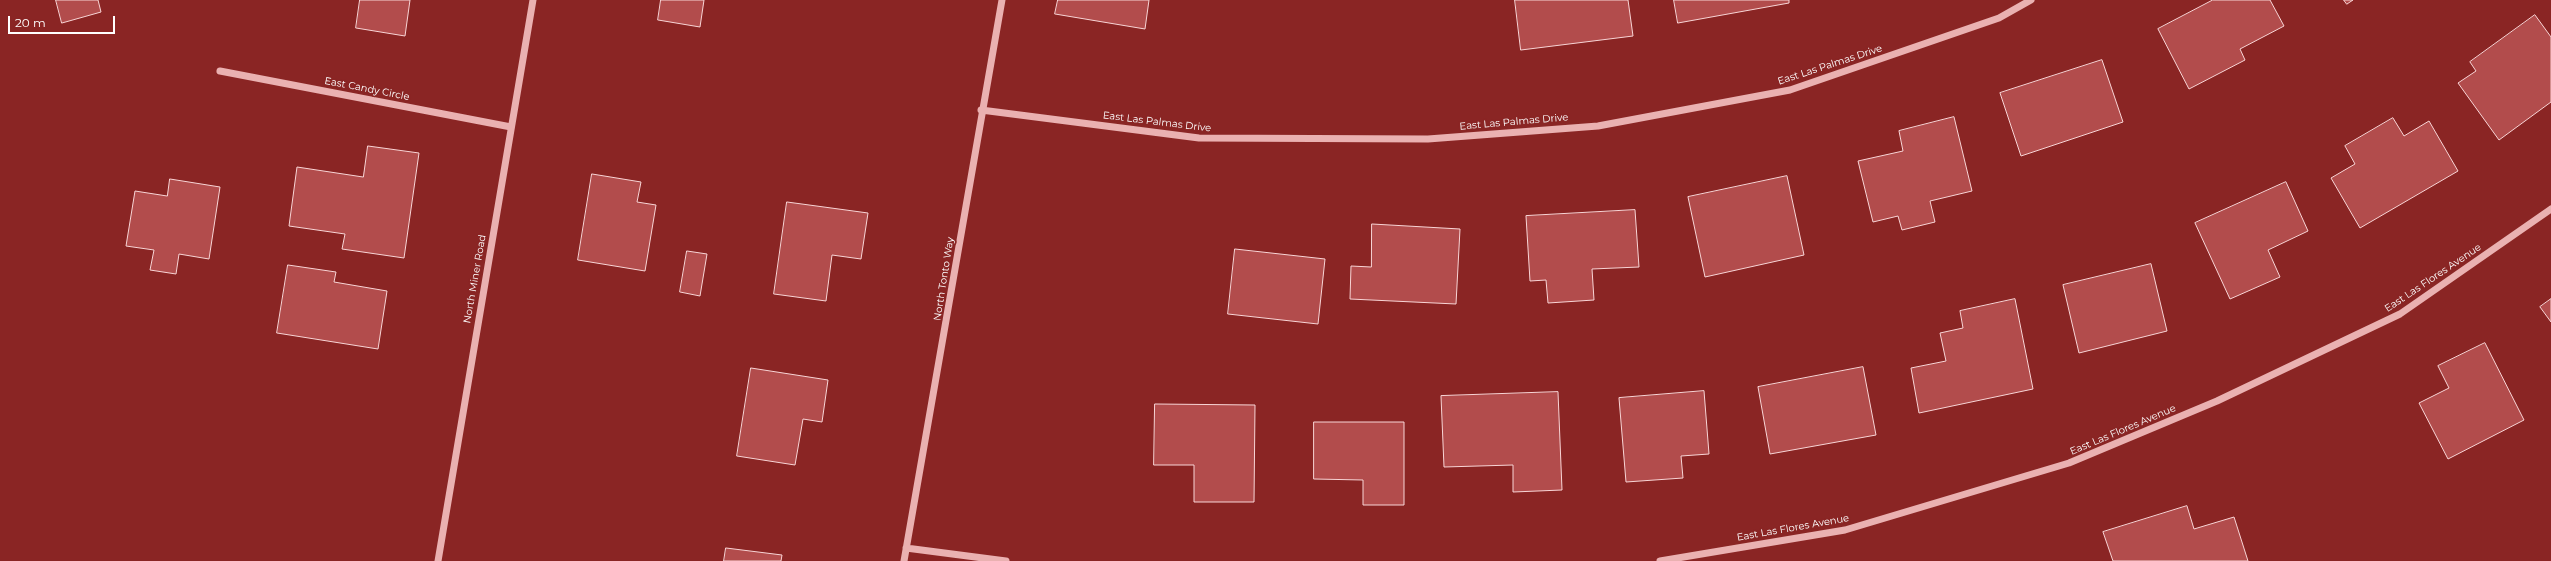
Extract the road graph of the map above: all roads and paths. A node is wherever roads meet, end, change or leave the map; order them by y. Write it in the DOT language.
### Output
graph roads {
  1 [pos="533,0"];
  2 [pos="1002,0"];
  3 [pos="2031,0"];
  4 [pos="220,71"];
  5 [pos="981,110"];
  6 [pos="511,127"];
  7 [pos="2551,209"];
  8 [pos="906,548"];
  9 [pos="438,561"];
  10 [pos="904,561"];
  11 [pos="1006,561"];
  12 [pos="1660,561"];
  1 -- 6 [label="street, North Miner Road"];
  2 -- 5 [label="street, North Tonto Way"];
  3 -- 5 [label="street, East Las Palmas Drive"];
  4 -- 6 [label="street, East Candy Circle"];
  5 -- 8 [label="street, North Tonto Way"];
  6 -- 9 [label="street, North Miner Road"];
  7 -- 12 [label="street, East Las Flores Avenue"];
  8 -- 10 [label="street, North Tonto Way"];
  8 -- 11 [label="street"];
}
